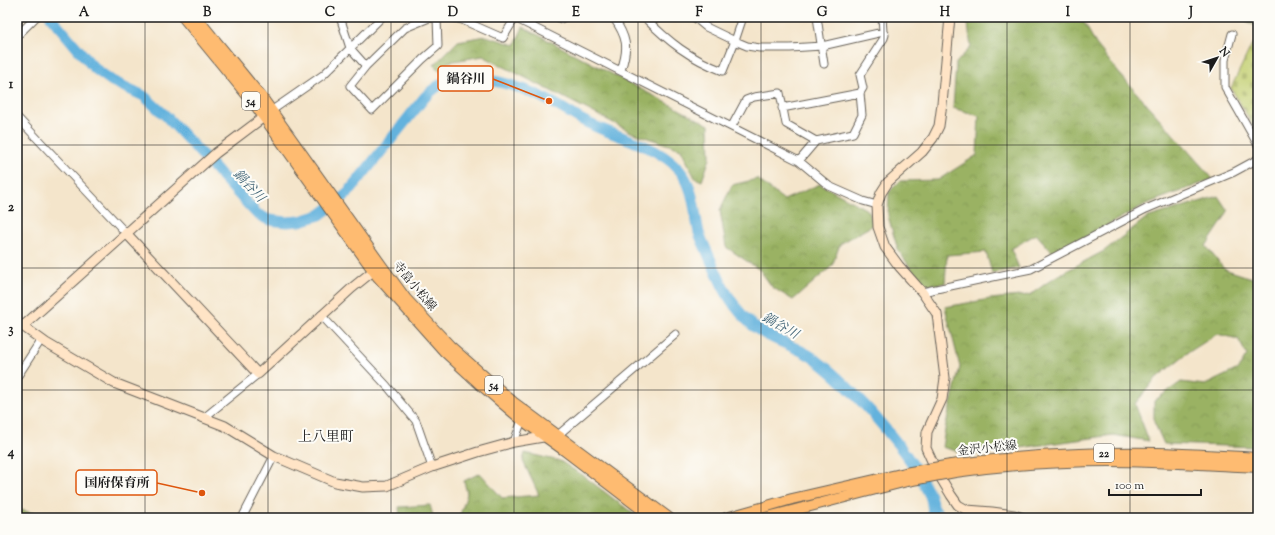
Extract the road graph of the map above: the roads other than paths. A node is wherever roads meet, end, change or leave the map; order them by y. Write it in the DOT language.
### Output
graph roads {
  1 [pos="36,17"];
  2 [pos="183,17"];
  3 [pos="196,17"];
  4 [pos="340,17"];
  5 [pos="382,17"];
  6 [pos="514,17"];
  7 [pos="558,17"];
  8 [pos="564,17"];
  9 [pos="613,17"];
  10 [pos="644,17"];
  11 [pos="694,17"];
  12 [pos="743,17"];
  13 [pos="817,17"];
  14 [pos="882,17"];
  15 [pos="950,17"];
  16 [pos="436,18"];
  17 [pos="883,32"];
  18 [pos="1232,34"];
  19 [pos="17,36"];
  20 [pos="735,41"];
  21 [pos="822,46"];
  22 [pos="350,48"];
  23 [pos="824,64"];
  24 [pos="366,66"];
  25 [pos="621,70"];
  26 [pos="860,93"];
  27 [pos="782,108"];
  28 [pos="267,114"];
  29 [pos="17,117"];
  30 [pos="732,126"];
  31 [pos="816,141"];
  32 [pos="1258,145"];
  33 [pos="1258,159"];
  34 [pos="799,161"];
  35 [pos="877,205"];
  36 [pos="126,233"];
  37 [pos="377,268"];
  38 [pos="922,292"];
  39 [pos="321,315"];
  40 [pos="20,324"];
  41 [pos="676,334"];
  42 [pos="41,340"];
  43 [pos="258,374"];
  44 [pos="17,377"];
  45 [pos="205,418"];
  46 [pos="522,420"];
  47 [pos="558,435"];
  48 [pos="546,437"];
  49 [pos="514,442"];
  50 [pos="274,456"];
  51 [pos="1258,458"];
  52 [pos="432,467"];
  53 [pos="1258,467"];
  54 [pos="953,468"];
  55 [pos="906,477"];
  56 [pos="242,518"];
  57 [pos="653,518"];
  58 [pos="669,518"];
  59 [pos="726,518"];
  60 [pos="764,518"];
  61 [pos="1023,518"];
  1 -- 19 [label="street"];
  2 -- 28 [label="main road, 寺畠小松線 / 54"];
  3 -- 28 [label="main road, 寺畠小松線 / 54"];
  4 -- 22 [label="street"];
  5 -- 22 [label="street"];
  6 -- 16 [label="street"];
  6 -- 25 [label="street"];
  7 -- 8 [label="street"];
  9 -- 25 [label="street"];
  10 -- 20 [label="street"];
  11 -- 20 [label="street"];
  12 -- 20 [label="street"];
  13 -- 21 [label="street"];
  14 -- 17 [label="street"];
  15 -- 35 [label="street"];
  16 -- 24 [label="street"];
  16 -- 24 [label="street"];
  17 -- 21 [label="street"];
  17 -- 26 [label="street"];
  18 -- 32 [label="street"];
  20 -- 21 [label="street"];
  21 -- 23 [label="street"];
  22 -- 24 [label="street"];
  22 -- 28 [label="street"];
  25 -- 30 [label="street"];
  26 -- 27 [label="street"];
  26 -- 31 [label="street"];
  27 -- 30 [label="street"];
  27 -- 31 [label="street"];
  28 -- 36 [label="street"];
  28 -- 37 [label="main road, 寺畠小松線 / 54"];
  29 -- 36 [label="street"];
  30 -- 34 [label="street"];
  31 -- 34 [label="street"];
  33 -- 38 [label="street"];
  34 -- 35 [label="street"];
  35 -- 38 [label="street"];
  36 -- 40 [label="street"];
  36 -- 43 [label="street"];
  37 -- 39 [label="street"];
  37 -- 46 [label="main road, 寺畠小松線 / 54"];
  37 -- 47 [label="main road, 寺畠小松線 / 54"];
  38 -- 61 [label="street"];
  39 -- 43 [label="street"];
  39 -- 52 [label="street"];
  40 -- 42 [label="street"];
  41 -- 47 [label="street"];
  42 -- 44 [label="street"];
  42 -- 45 [label="street"];
  43 -- 45 [label="street"];
  45 -- 50 [label="street"];
  46 -- 48 [label="main road, 寺畠小松線 / 54"];
  46 -- 49 [label="street"];
  47 -- 48 [label="street"];
  47 -- 58 [label="main road, 寺畠小松線 / 54"];
  48 -- 49 [label="street"];
  48 -- 57 [label="main road, 寺畠小松線 / 54"];
  49 -- 52 [label="street"];
  50 -- 52 [label="street"];
  50 -- 56 [label="street"];
  51 -- 54 [label="main road, 金沢小松線 / 22"];
  53 -- 54 [label="main road, 金沢小松線 / 22"];
  54 -- 55 [label="main road, 金沢小松線 / 22, bridge"];
  55 -- 59 [label="main road, 金沢小松線 / 22"];
  55 -- 60 [label="main road, 金沢小松線 / 22"];
}
